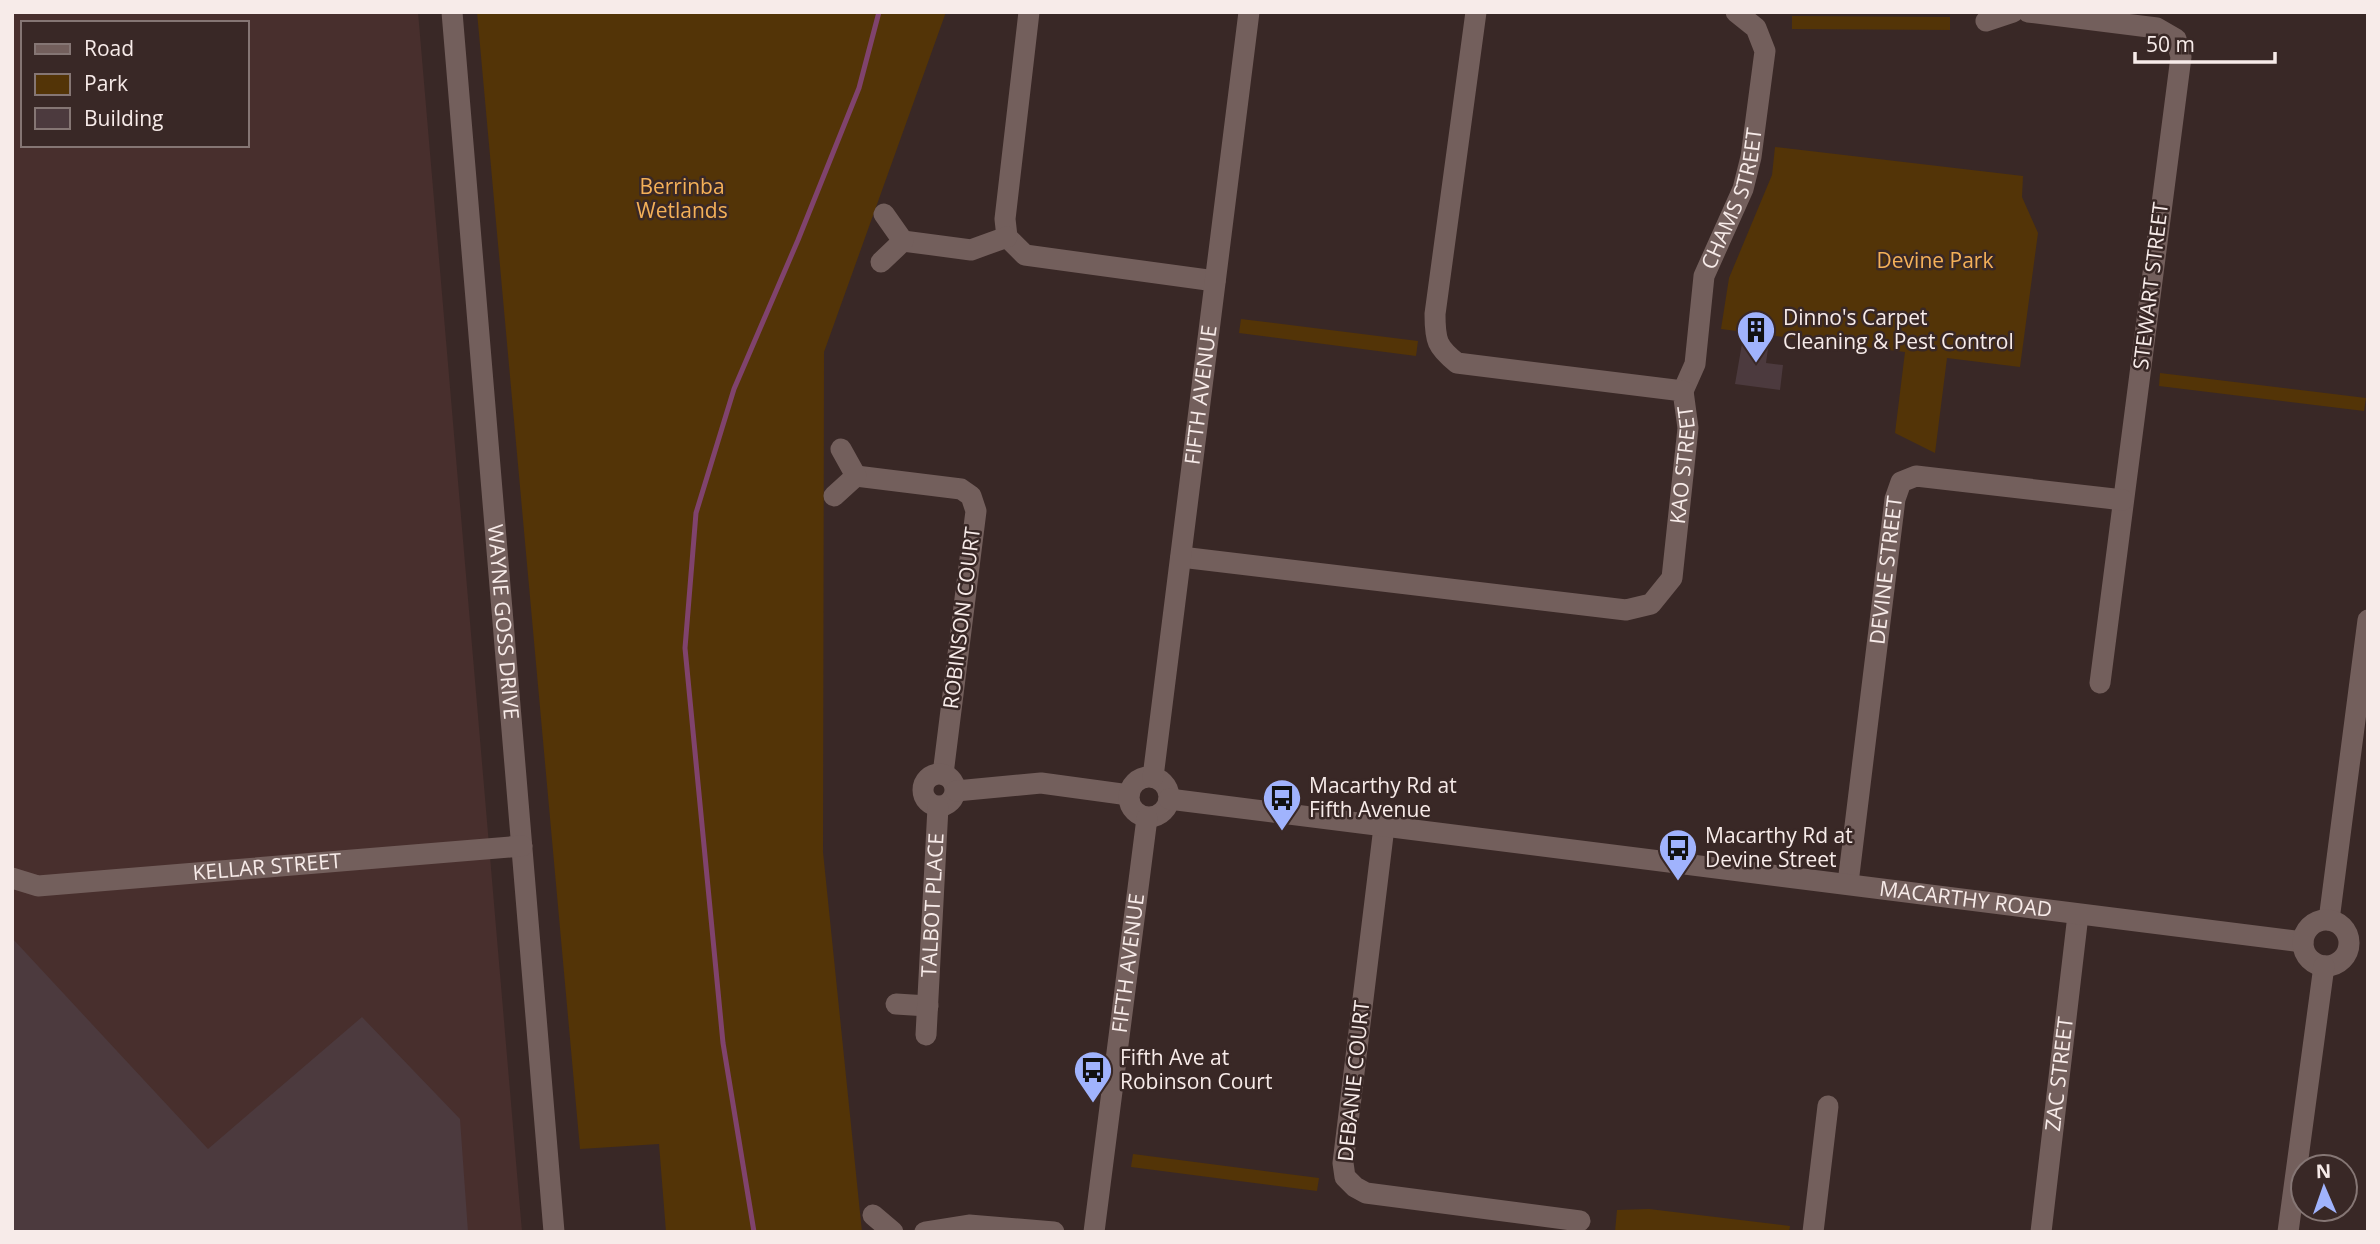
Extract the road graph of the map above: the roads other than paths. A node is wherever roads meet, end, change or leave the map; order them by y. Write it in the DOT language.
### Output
graph roads {
  1 [pos="452,12"];
  2 [pos="1029,12"];
  3 [pos="1249,12"];
  4 [pos="1476,12"];
  5 [pos="1736,12"];
  6 [pos="2013,12"];
  7 [pos="2028,12"];
  8 [pos="1986,21"];
  9 [pos="884,214"];
  10 [pos="1007,236"];
  11 [pos="903,241"];
  12 [pos="881,262"];
  13 [pos="1215,281"];
  14 [pos="1683,391"];
  15 [pos="841,449"];
  16 [pos="856,476"];
  17 [pos="834,496"];
  18 [pos="2123,500"];
  19 [pos="1181,557"];
  20 [pos="2368,620"];
  21 [pos="2100,683"];
  22 [pos="943,774"];
  23 [pos="1153,777"];
  24 [pos="956,792"];
  25 [pos="1129,795"];
  26 [pos="1169,799"];
  27 [pos="938,807"];
  28 [pos="1147,818"];
  29 [pos="1384,827"];
  30 [pos="522,846"];
  31 [pos="12,878"];
  32 [pos="1848,883"];
  33 [pos="2078,915"];
  34 [pos="2329,920"];
  35 [pos="2303,942"];
  36 [pos="2358,949"];
  37 [pos="2324,966"];
  38 [pos="896,1004"];
  39 [pos="928,1006"];
  40 [pos="926,1035"];
  41 [pos="1828,1106"];
  42 [pos="873,1215"];
  43 [pos="1580,1221"];
  44 [pos="554,1232"];
  45 [pos="892,1232"];
  46 [pos="925,1232"];
  47 [pos="1054,1232"];
  48 [pos="1094,1232"];
  49 [pos="1813,1232"];
  50 [pos="2041,1232"];
  51 [pos="2288,1232"];
  1 -- 30 [label="street, WAYNE GOSS DRIVE"];
  2 -- 10 [label="street"];
  3 -- 13 [label="street, FIFTH AVENUE"];
  4 -- 14 [label="street, KAO STREET"];
  5 -- 14 [label="street, CHAMS STREET"];
  6 -- 8 [label="street"];
  7 -- 18 [label="street, STEWART STREET"];
  9 -- 11 [label="street"];
  10 -- 11 [label="street"];
  10 -- 13 [label="street"];
  11 -- 12 [label="street"];
  13 -- 19 [label="street, FIFTH AVENUE"];
  14 -- 19 [label="street, KAO STREET"];
  15 -- 16 [label="street"];
  16 -- 17 [label="street"];
  16 -- 22 [label="street, ROBINSON COURT"];
  18 -- 21 [label="street, STEWART STREET"];
  18 -- 32 [label="street, DEVINE STREET"];
  19 -- 23 [label="street, FIFTH AVENUE"];
  20 -- 34 [label="street"];
  22 -- 24 [label="street"];
  22 -- 27 [label="street"];
  23 -- 25 [label="street"];
  23 -- 26 [label="street"];
  24 -- 25 [label="street"];
  24 -- 27 [label="street"];
  25 -- 28 [label="street"];
  26 -- 28 [label="street"];
  26 -- 29 [label="street, MACARTHY ROAD"];
  27 -- 39 [label="street, TALBOT PLACE"];
  28 -- 48 [label="street, FIFTH AVENUE"];
  29 -- 32 [label="street, MACARTHY ROAD"];
  29 -- 43 [label="street, DEBANIE COURT"];
  30 -- 31 [label="street, KELLAR STREET"];
  30 -- 44 [label="street, WAYNE GOSS DRIVE"];
  32 -- 33 [label="street, MACARTHY ROAD"];
  33 -- 35 [label="street, MACARTHY ROAD"];
  33 -- 50 [label="street, ZAC STREET"];
  34 -- 35 [label="street"];
  34 -- 36 [label="street"];
  35 -- 37 [label="street"];
  36 -- 37 [label="street"];
  37 -- 51 [label="street"];
  38 -- 39 [label="street, TALBOT PLACE"];
  39 -- 40 [label="street, TALBOT PLACE"];
  41 -- 49 [label="street"];
  42 -- 45 [label="street"];
  46 -- 47 [label="street"];
}
